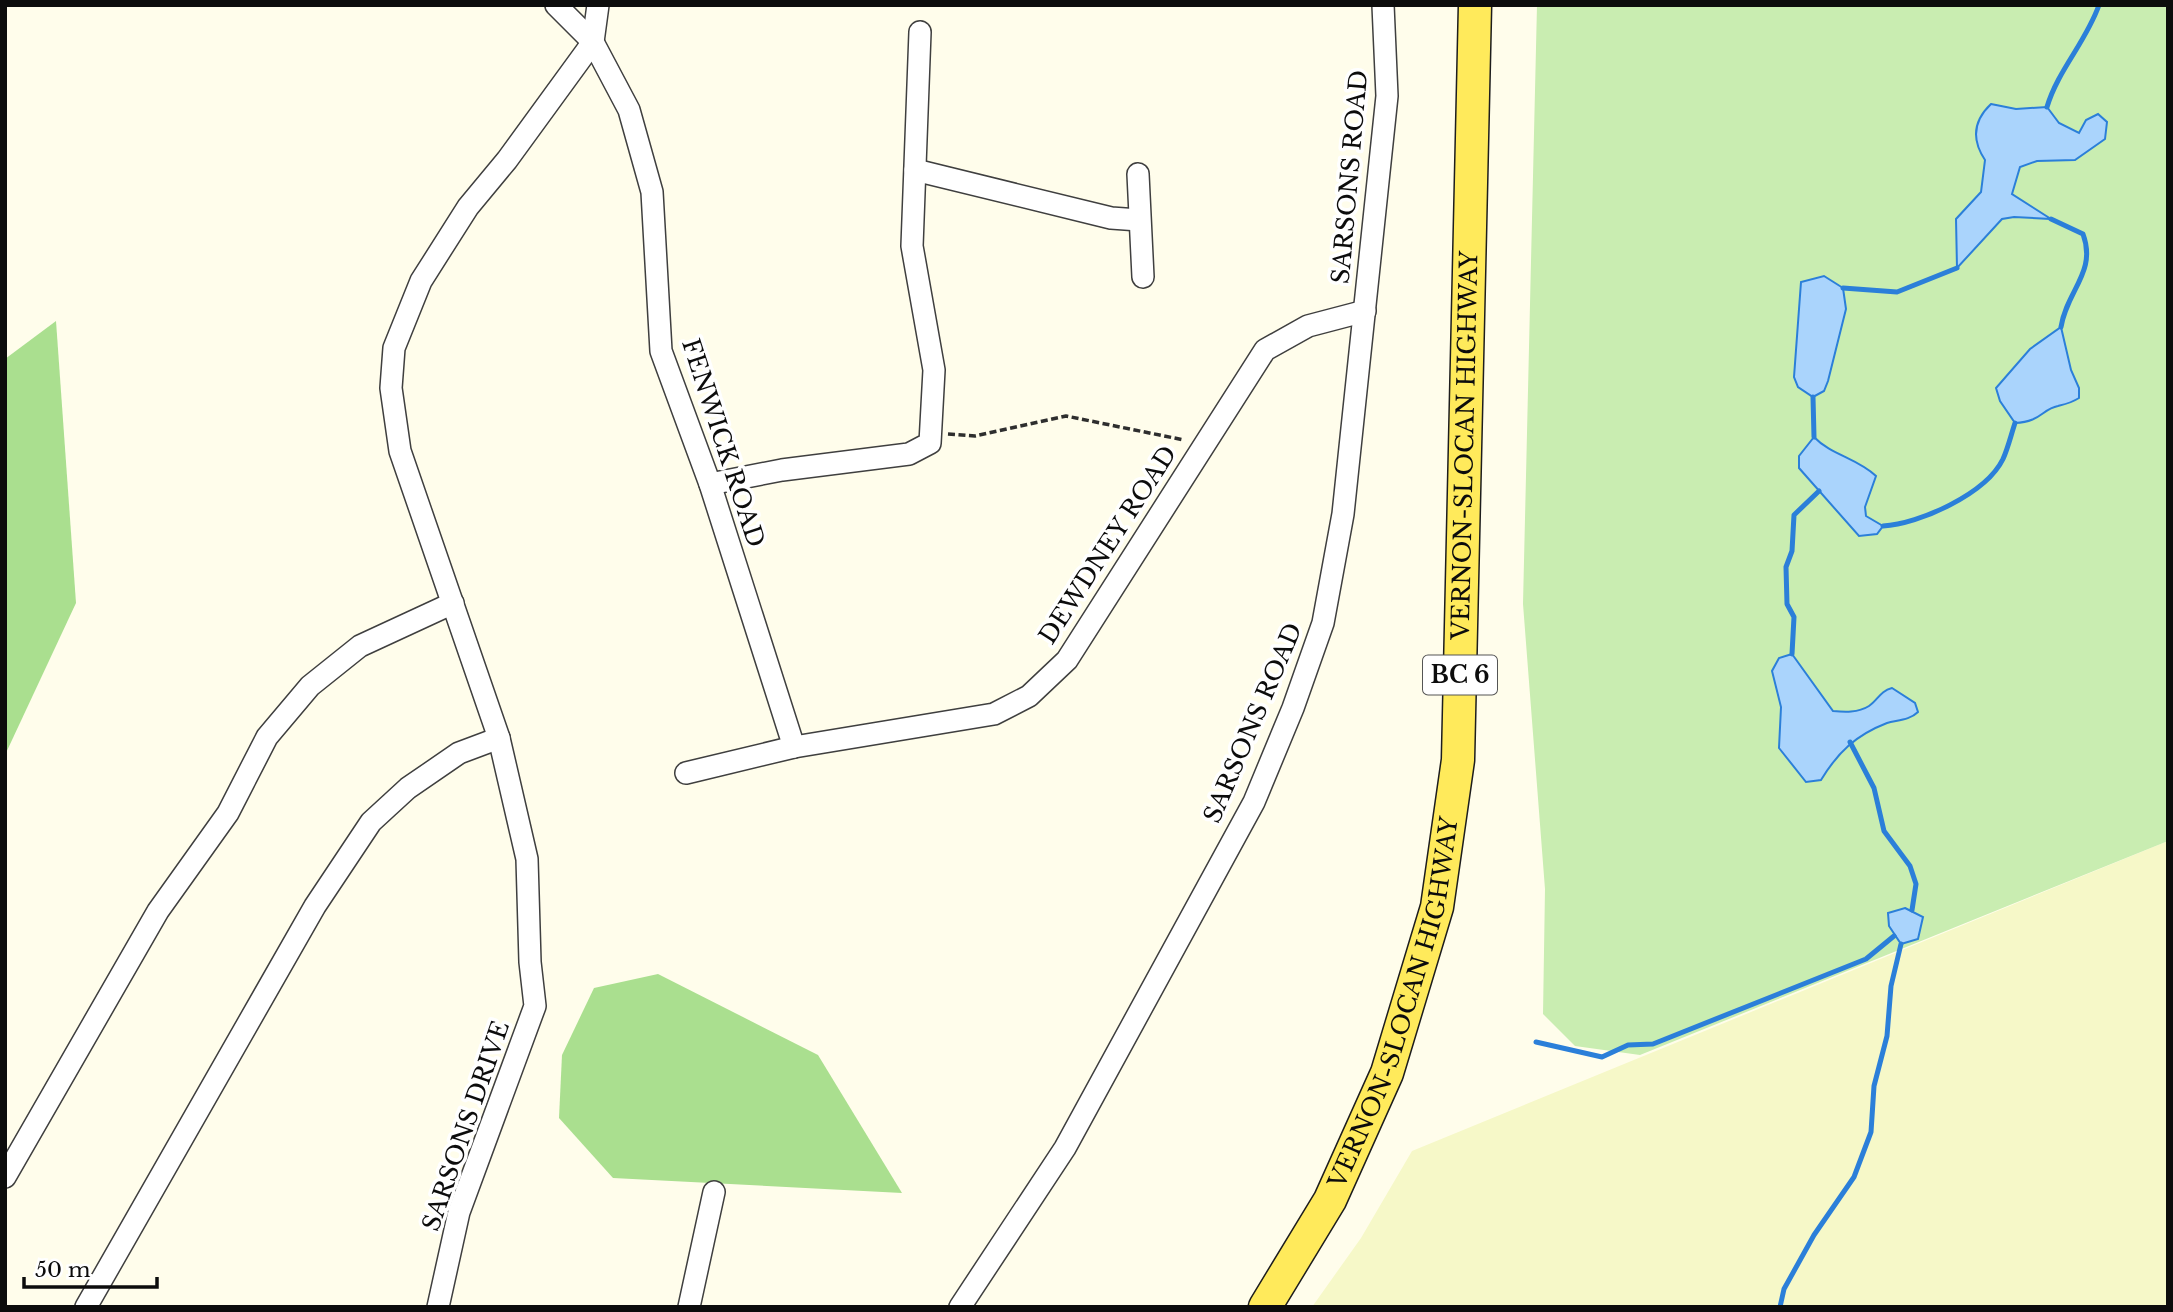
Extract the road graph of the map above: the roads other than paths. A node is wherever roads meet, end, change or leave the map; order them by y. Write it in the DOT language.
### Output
graph roads {
  1 [pos="556,5"];
  2 [pos="598,5"];
  3 [pos="1382,5"];
  4 [pos="1475,5"];
  5 [pos="920,32"];
  6 [pos="593,42"];
  7 [pos="915,170"];
  8 [pos="1138,174"];
  9 [pos="1139,219"];
  10 [pos="1143,277"];
  11 [pos="1365,311"];
  12 [pos="710,484"];
  13 [pos="453,603"];
  14 [pos="499,738"];
  15 [pos="794,747"];
  16 [pos="686,773"];
  17 [pos="5,1177"];
  18 [pos="713,1192"];
  19 [pos="86,1307"];
  20 [pos="438,1307"];
  21 [pos="689,1307"];
  22 [pos="960,1307"];
  23 [pos="1265,1307"];
  1 -- 6 [label="street, FENWICK ROAD"];
  2 -- 6 [label="street"];
  3 -- 11 [label="street, SARSONS ROAD"];
  4 -- 23 [label="main road, VERNON-SLOCAN HIGHWAY / BC 6"];
  5 -- 7 [label="street"];
  6 -- 12 [label="street, FENWICK ROAD"];
  6 -- 13 [label="street, SARSONS DRIVE"];
  7 -- 9 [label="street"];
  7 -- 12 [label="street"];
  8 -- 9 [label="street"];
  9 -- 10 [label="street"];
  11 -- 15 [label="street, DEWDNEY ROAD"];
  11 -- 22 [label="street, SARSONS ROAD"];
  12 -- 15 [label="street, FENWICK ROAD"];
  13 -- 14 [label="street, SARSONS DRIVE"];
  13 -- 17 [label="street"];
  14 -- 19 [label="street"];
  14 -- 20 [label="street, SARSONS DRIVE"];
  15 -- 16 [label="street, DEWDNEY ROAD"];
  18 -- 21 [label="street"];
}
